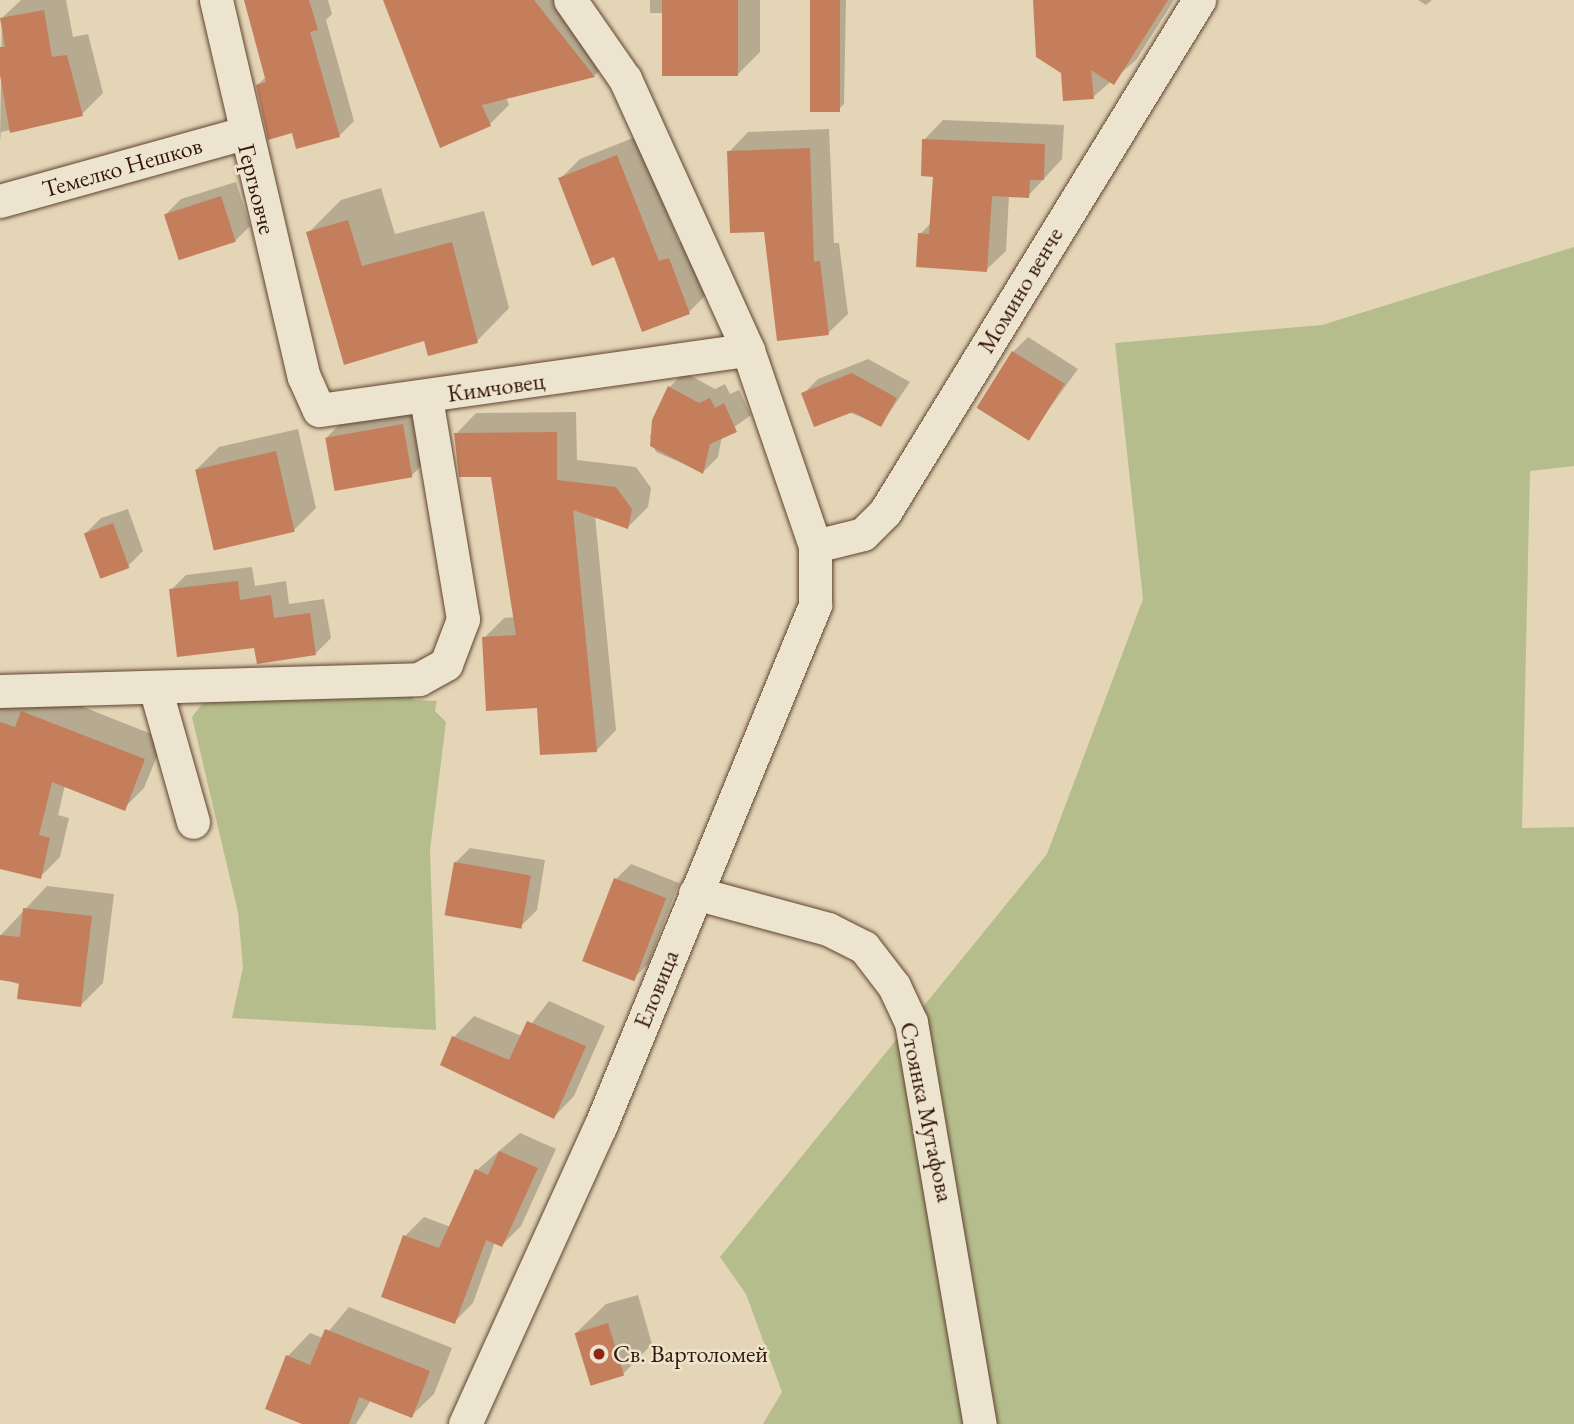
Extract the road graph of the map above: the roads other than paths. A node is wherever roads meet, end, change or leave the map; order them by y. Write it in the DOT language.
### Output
graph roads {
  1 [pos="216,0"];
  2 [pos="570,0"];
  3 [pos="1199,0"];
  4 [pos="244,132"];
  5 [pos="0,201"];
  6 [pos="748,350"];
  7 [pos="426,397"];
  8 [pos="815,546"];
  9 [pos="0,691"];
  10 [pos="156,691"];
  11 [pos="193,822"];
  12 [pos="695,893"];
  13 [pos="465,1424"];
  14 [pos="980,1424"];
  1 -- 4 [label="street, Гергьовче"];
  2 -- 6 [label="street"];
  3 -- 8 [label="street, Момино венче"];
  4 -- 5 [label="street, Темелко Нешков"];
  4 -- 7 [label="street, Гергьовче"];
  6 -- 7 [label="street, Кимчовец"];
  6 -- 8 [label="street, Еловица"];
  7 -- 10 [label="street, Кимчовец"];
  8 -- 12 [label="street, Еловица"];
  9 -- 10 [label="street, Кимчовец"];
  10 -- 11 [label="street"];
  12 -- 13 [label="street, Еловица"];
  12 -- 14 [label="street, Стоянка Мутафова"];
}
